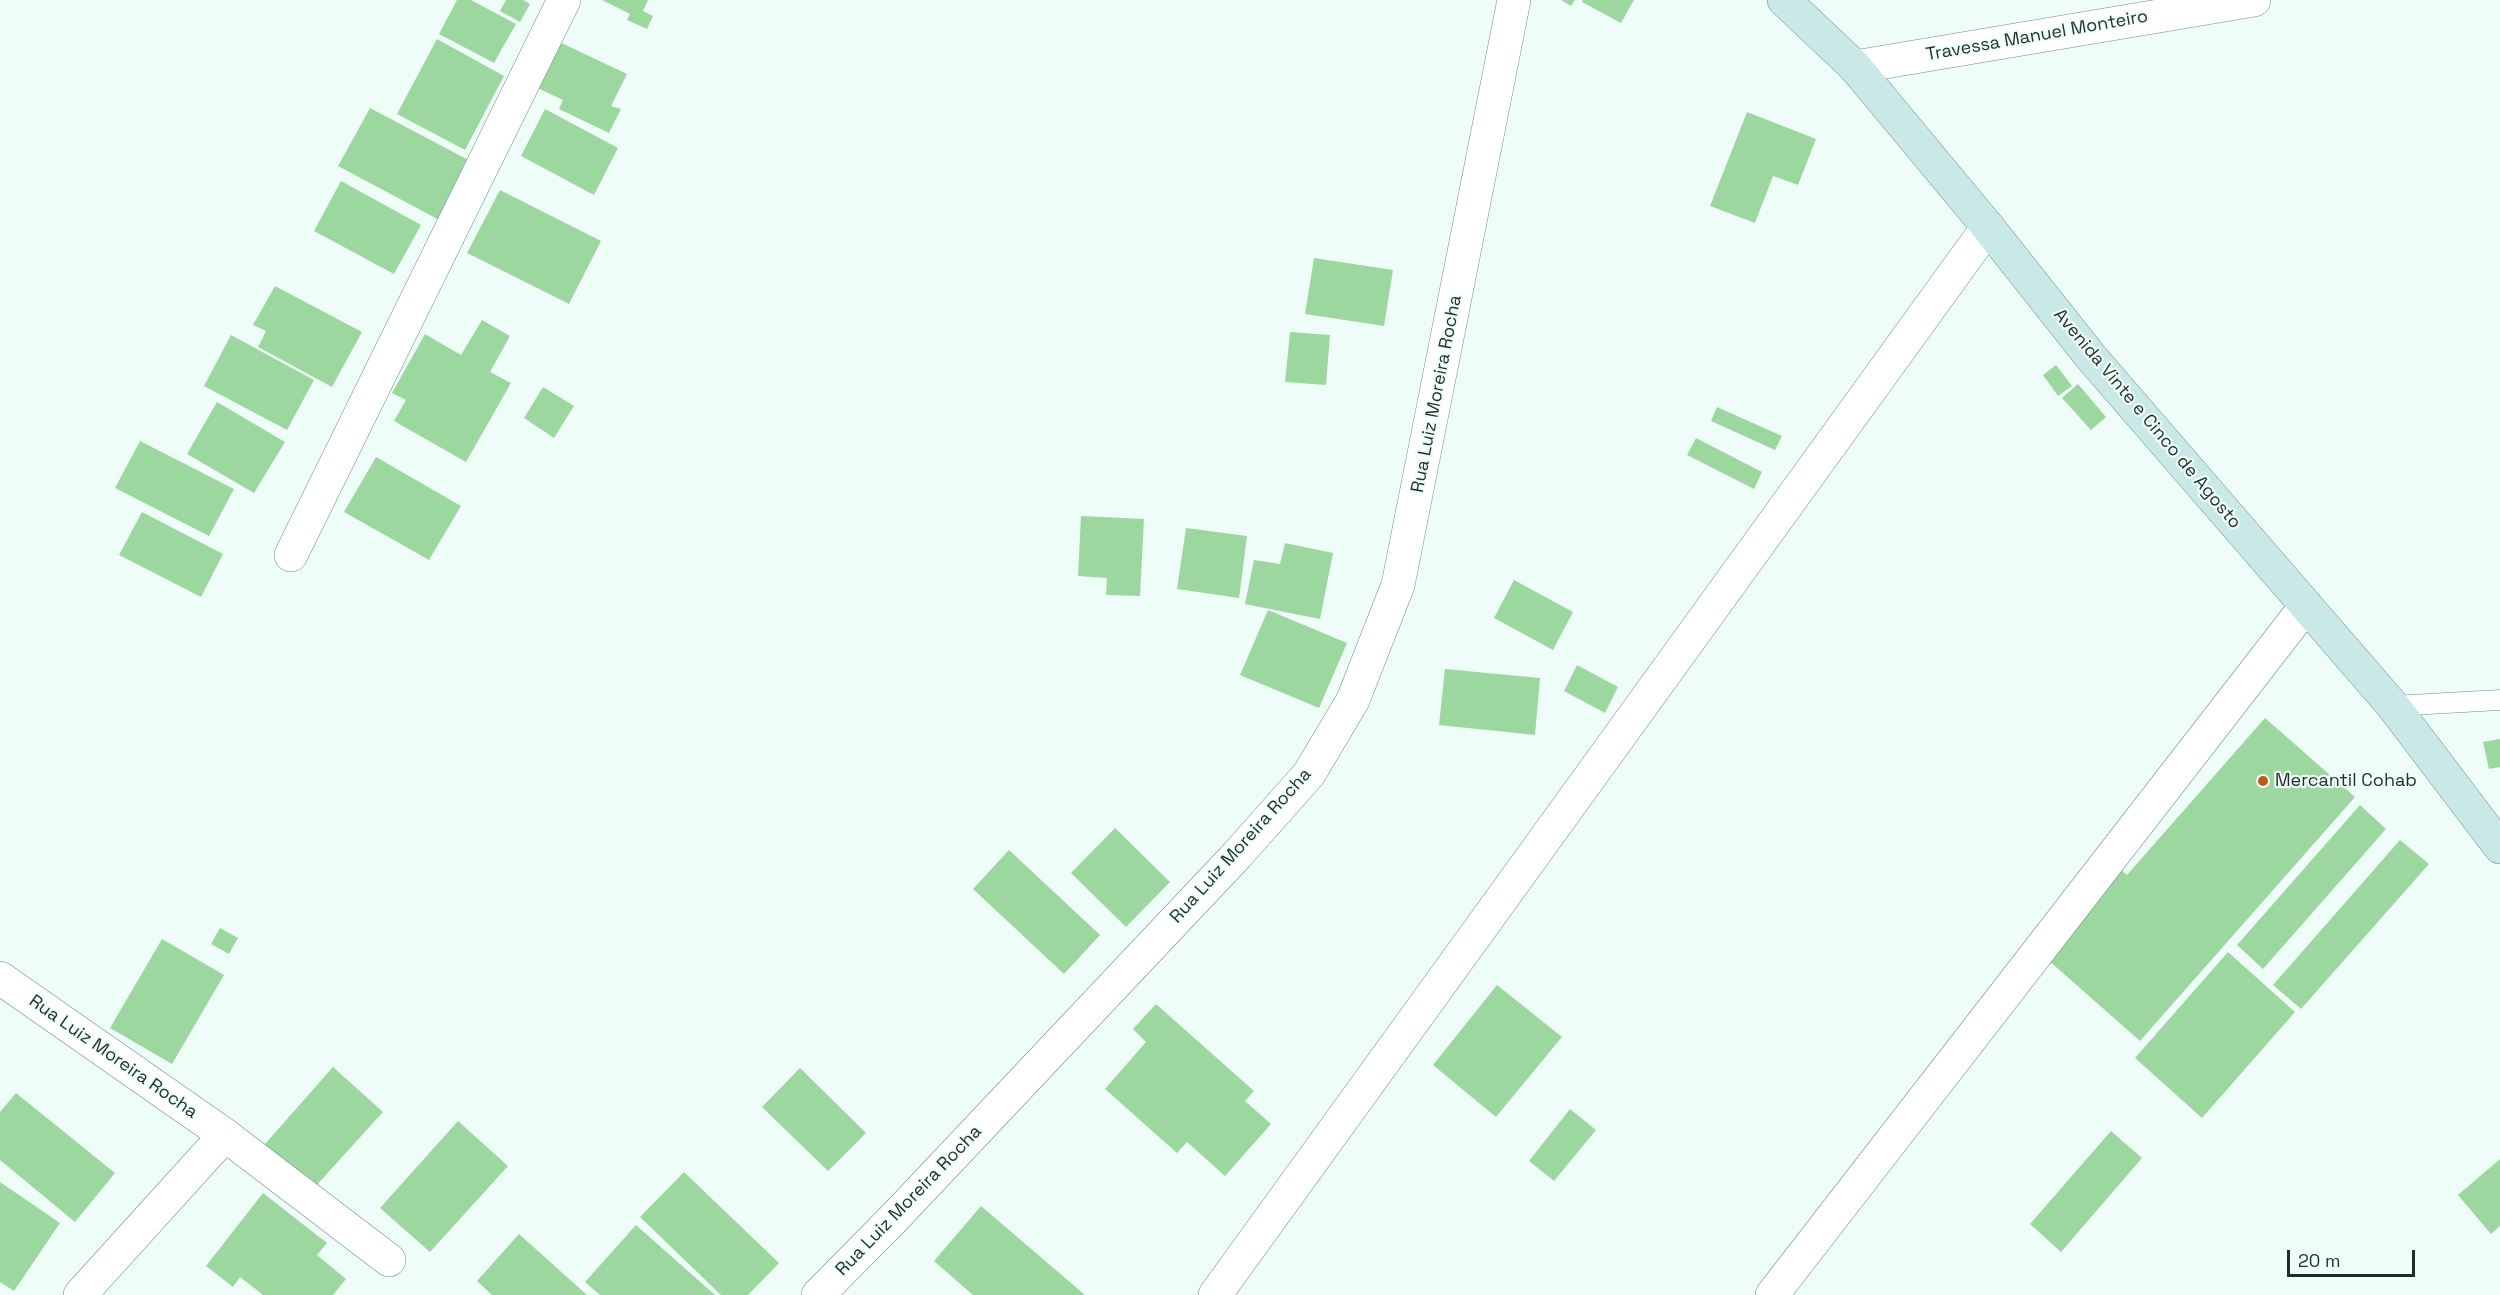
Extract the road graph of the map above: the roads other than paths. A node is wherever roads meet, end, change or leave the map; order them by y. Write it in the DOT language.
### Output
graph roads {
  1 [pos="564,0"];
  2 [pos="1514,0"];
  3 [pos="1784,0"];
  4 [pos="2254,0"];
  5 [pos="1855,67"];
  6 [pos="1988,227"];
  7 [pos="291,555"];
  8 [pos="2306,606"];
  9 [pos="2500,700"];
  10 [pos="2393,706"];
  11 [pos="2500,847"];
  12 [pos="0,978"];
  13 [pos="225,1135"];
  14 [pos="390,1260"];
  15 [pos="1775,1294"];
  16 [pos="80,1295"];
  17 [pos="818,1295"];
  18 [pos="1215,1295"];
  1 -- 7 [label="street"];
  2 -- 17 [label="street, Rua Luiz Moreira Rocha"];
  3 -- 5 [label="main road, Avenida Vinte e Cinco de Agosto"];
  4 -- 5 [label="street, Travessa Manuel Monteiro"];
  5 -- 6 [label="main road, Avenida Vinte e Cinco de Agosto"];
  6 -- 8 [label="main road, Avenida Vinte e Cinco de Agosto"];
  6 -- 18 [label="street"];
  8 -- 10 [label="main road, Avenida Vinte e Cinco de Agosto"];
  8 -- 15 [label="street"];
  9 -- 10 [label="lane"];
  10 -- 11 [label="main road, Avenida Vinte e Cinco de Agosto"];
  12 -- 13 [label="street, Rua Luiz Moreira Rocha"];
  13 -- 14 [label="street, Rua Luiz Moreira Rocha"];
  13 -- 16 [label="street"];
}
